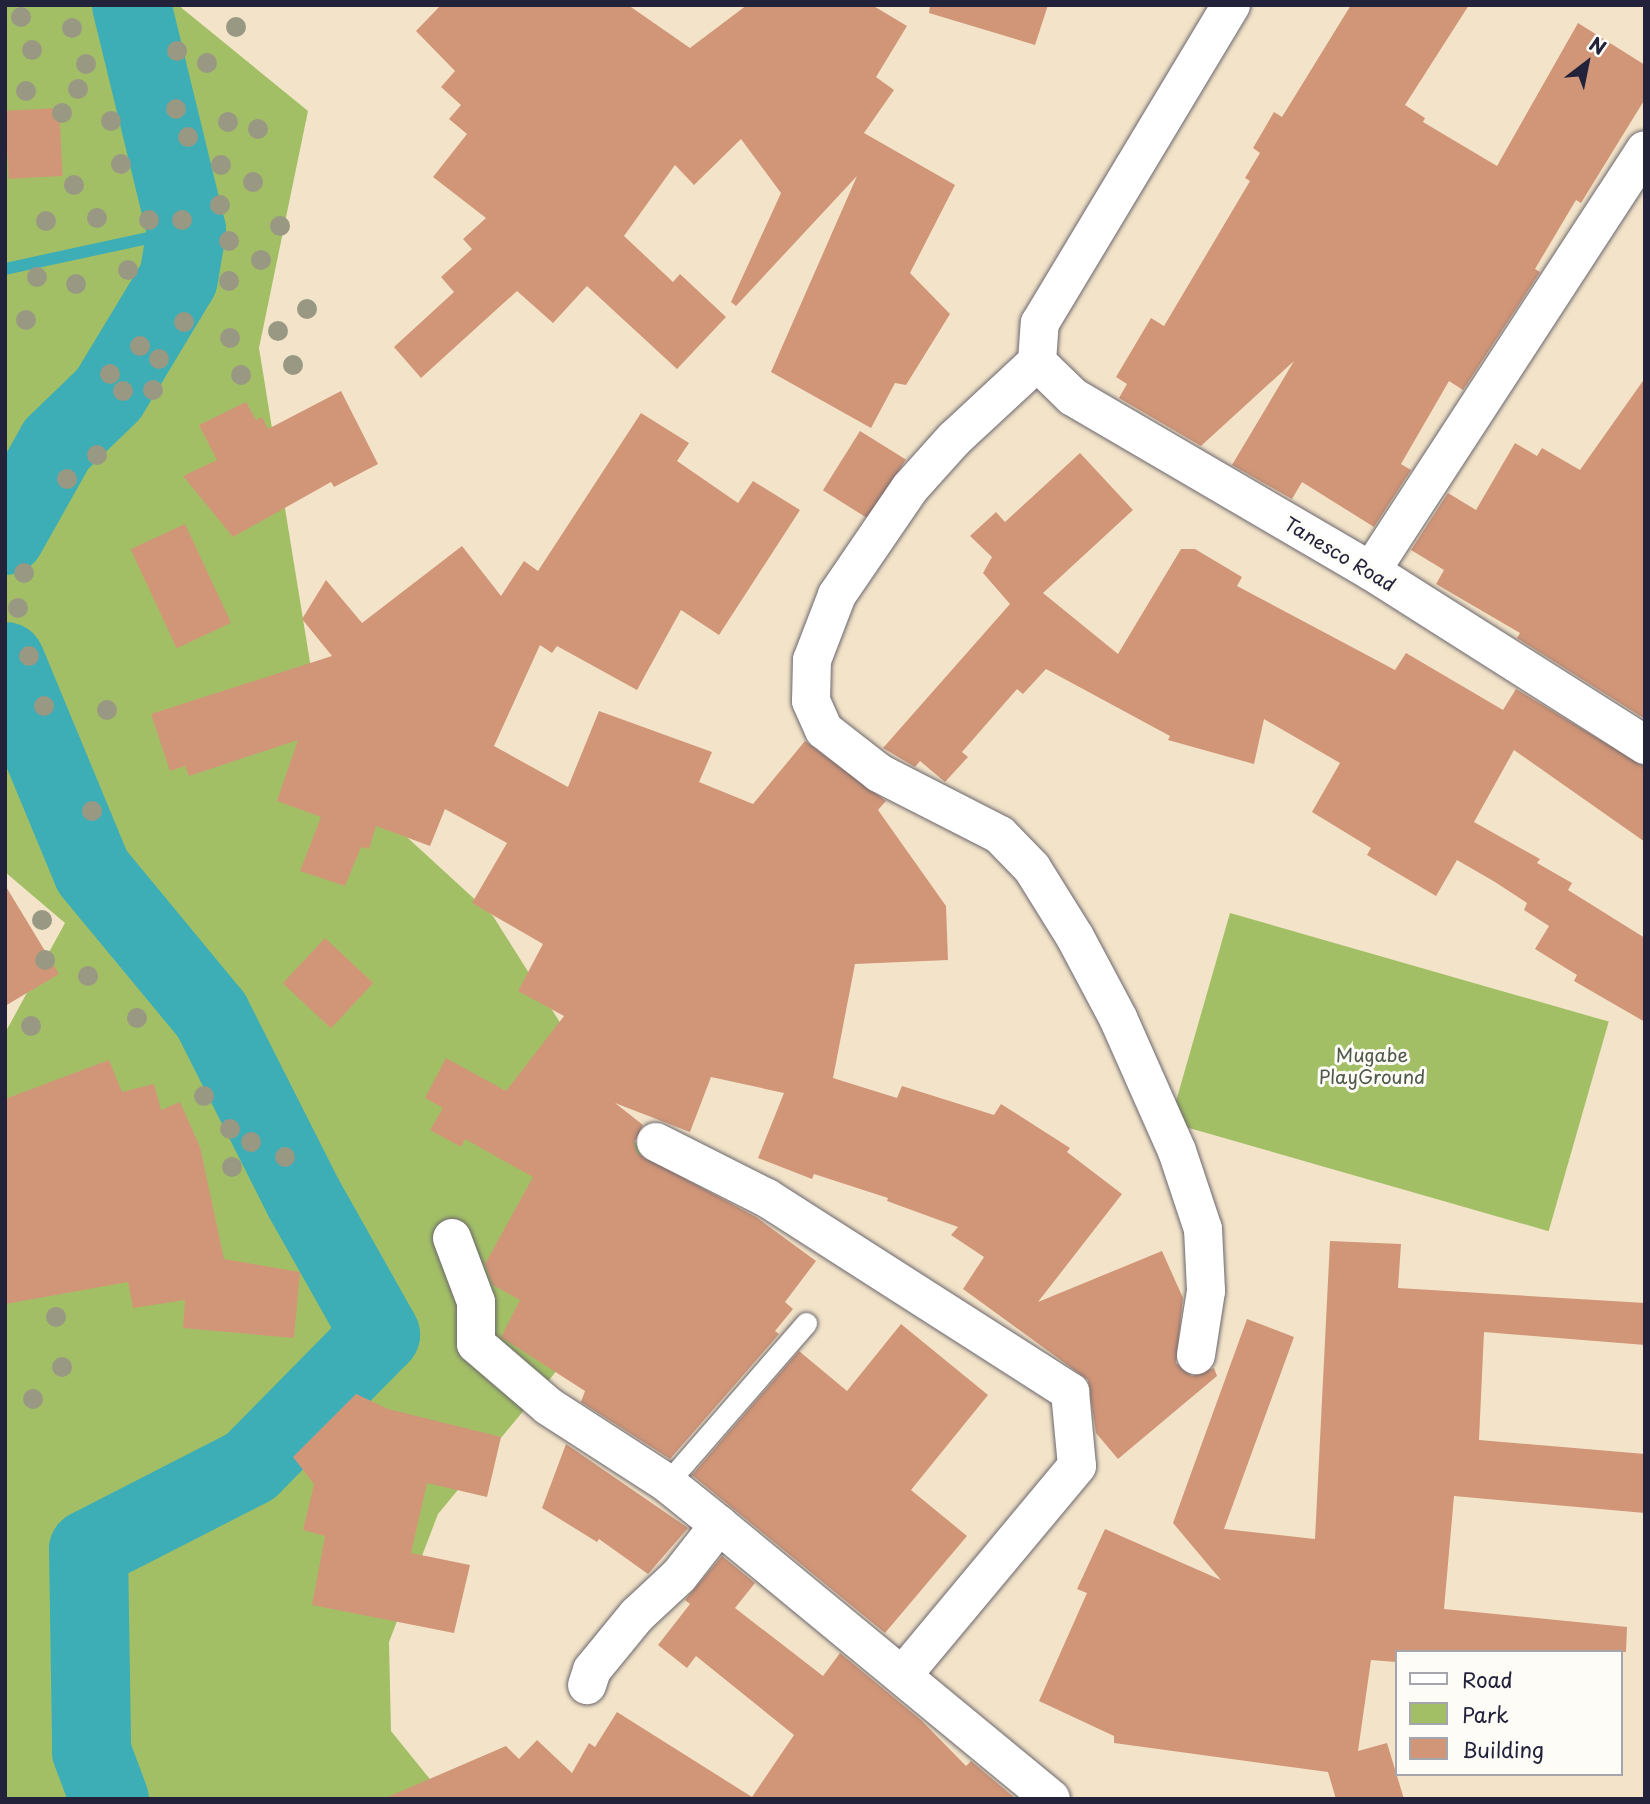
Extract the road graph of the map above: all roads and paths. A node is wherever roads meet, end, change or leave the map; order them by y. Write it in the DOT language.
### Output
graph roads {
  1 [pos="1231,5"];
  2 [pos="1645,150"];
  3 [pos="1038,362"];
  4 [pos="1371,571"];
  5 [pos="1645,745"];
  6 [pos="656,1142"];
  7 [pos="452,1238"];
  8 [pos="806,1323"];
  9 [pos="1196,1355"];
  10 [pos="667,1483"];
  11 [pos="719,1525"];
  12 [pos="904,1674"];
  13 [pos="587,1685"];
  14 [pos="1051,1799"];
  1 -- 3 [label="street"];
  2 -- 4 [label="street"];
  3 -- 4 [label="street, Tanesco Road"];
  3 -- 9 [label="street"];
  4 -- 5 [label="street, Tanesco Road"];
  6 -- 12 [label="street"];
  7 -- 10 [label="street"];
  8 -- 10 [label="lane"];
  10 -- 11 [label="street"];
  11 -- 12 [label="street"];
  11 -- 13 [label="street"];
  12 -- 14 [label="street"];
}
